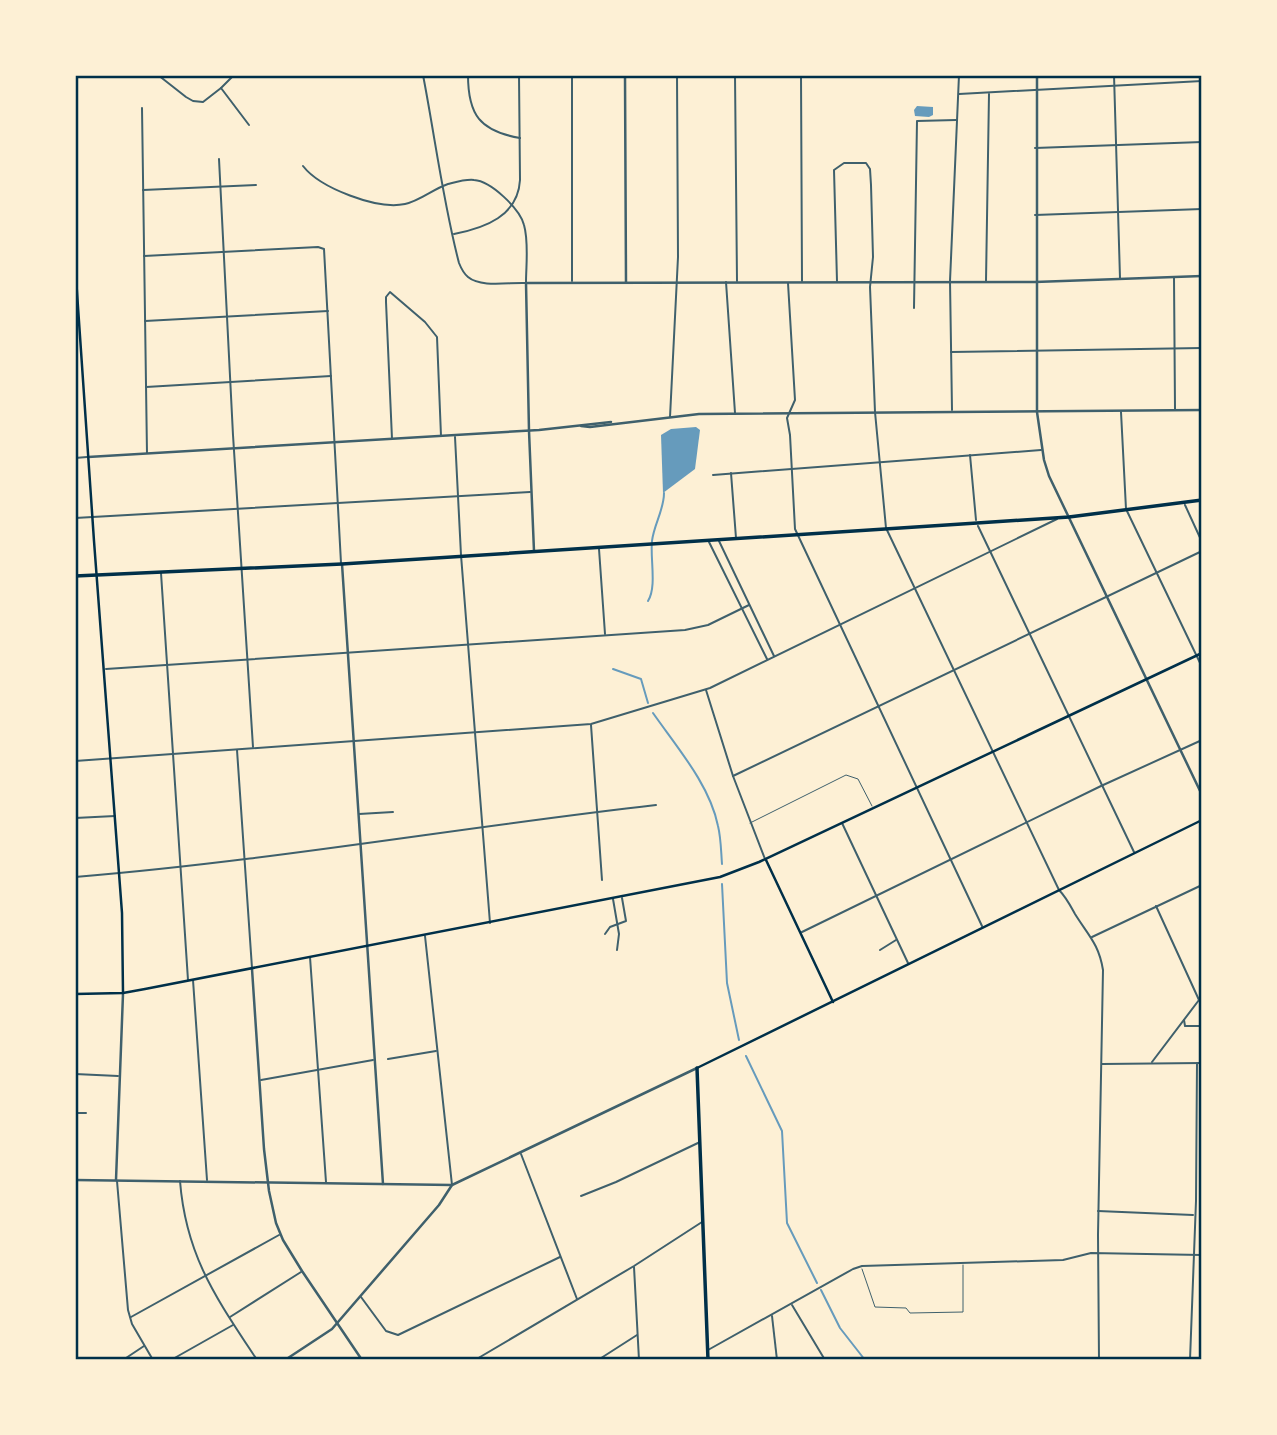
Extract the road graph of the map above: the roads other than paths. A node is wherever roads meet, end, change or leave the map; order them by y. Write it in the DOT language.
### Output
graph roads {
  1 [pos="158,75"];
  2 [pos="423,75"];
  3 [pos="468,75"];
  4 [pos="520,75"];
  5 [pos="572,75"];
  6 [pos="625,75"];
  7 [pos="677,75"];
  8 [pos="735,75"];
  9 [pos="801,75"];
  10 [pos="960,75"];
  11 [pos="1037,75"];
  12 [pos="1114,75"];
  13 [pos="232,77"];
  14 [pos="1202,81"];
  15 [pos="1115,85"];
  16 [pos="221,88"];
  17 [pos="1037,90"];
  18 [pos="989,93"];
  19 [pos="959,94"];
  20 [pos="142,108"];
  21 [pos="957,120"];
  22 [pos="249,125"];
  23 [pos="520,138"];
  24 [pos="1202,142"];
  25 [pos="1116,144"];
  26 [pos="1035,148"];
  27 [pos="219,159"];
  28 [pos="303,166"];
  29 [pos="256,185"];
  30 [pos="444,185"];
  31 [pos="220,186"];
  32 [pos="143,190"];
  33 [pos="511,204"];
  34 [pos="1202,209"];
  35 [pos="1118,213"];
  36 [pos="1035,215"];
  37 [pos="454,234"];
  38 [pos="224,252"];
  39 [pos="144,256"];
  40 [pos="75,262"];
  41 [pos="1202,276"];
  42 [pos="1174,277"];
  43 [pos="1120,279"];
  44 [pos="914,281"];
  45 [pos="950,281"];
  46 [pos="986,281"];
  47 [pos="676,282"];
  48 [pos="726,282"];
  49 [pos="737,282"];
  50 [pos="788,282"];
  51 [pos="802,282"];
  52 [pos="837,282"];
  53 [pos="871,282"];
  54 [pos="1035,282"];
  55 [pos="526,283"];
  56 [pos="572,283"];
  57 [pos="626,283"];
  58 [pos="914,308"];
  59 [pos="329,311"];
  60 [pos="227,317"];
  61 [pos="145,321"];
  62 [pos="1175,348"];
  63 [pos="1202,348"];
  64 [pos="75,350"];
  65 [pos="81,350"];
  66 [pos="1036,351"];
  67 [pos="951,352"];
  68 [pos="332,376"];
  69 [pos="231,383"];
  70 [pos="146,387"];
  71 [pos="1175,410"];
  72 [pos="1202,410"];
  73 [pos="1121,411"];
  74 [pos="788,412"];
  75 [pos="875,412"];
  76 [pos="952,412"];
  77 [pos="1037,412"];
  78 [pos="735,414"];
  79 [pos="670,417"];
  80 [pos="529,431"];
  81 [pos="455,436"];
  82 [pos="441,437"];
  83 [pos="392,439"];
  84 [pos="335,442"];
  85 [pos="235,448"];
  86 [pos="1042,450"];
  87 [pos="147,453"];
  88 [pos="970,455"];
  89 [pos="88,457"];
  90 [pos="75,458"];
  91 [pos="879,462"];
  92 [pos="791,469"];
  93 [pos="731,473"];
  94 [pos="713,475"];
  95 [pos="531,492"];
  96 [pos="458,496"];
  97 [pos="1202,500"];
  98 [pos="339,502"];
  99 [pos="1184,502"];
  100 [pos="238,508"];
  101 [pos="1126,509"];
  102 [pos="92,517"];
  103 [pos="1060,517"];
  104 [pos="1069,517"];
  105 [pos="75,518"];
  106 [pos="977,523"];
  107 [pos="886,528"];
  108 [pos="796,534"];
  109 [pos="736,539"];
  110 [pos="719,540"];
  111 [pos="709,541"];
  112 [pos="1202,542"];
  113 [pos="599,547"];
  114 [pos="534,551"];
  115 [pos="1202,551"];
  116 [pos="990,552"];
  117 [pos="461,555"];
  118 [pos="341,564"];
  119 [pos="242,569"];
  120 [pos="161,573"];
  121 [pos="1156,573"];
  122 [pos="98,575"];
  123 [pos="77,576"];
  124 [pos="916,589"];
  125 [pos="1107,596"];
  126 [pos="749,605"];
  127 [pos="742,608"];
  128 [pos="839,625"];
  129 [pos="1029,634"];
  130 [pos="606,635"];
  131 [pos="468,644"];
  132 [pos="1202,653"];
  133 [pos="348,654"];
  134 [pos="1196,656"];
  135 [pos="774,657"];
  136 [pos="247,660"];
  137 [pos="768,660"];
  138 [pos="167,665"];
  139 [pos="1202,667"];
  140 [pos="104,669"];
  141 [pos="954,670"];
  142 [pos="1146,679"];
  143 [pos="706,689"];
  144 [pos="878,706"];
  145 [pos="1068,716"];
  146 [pos="591,724"];
  147 [pos="476,733"];
  148 [pos="1202,740"];
  149 [pos="353,741"];
  150 [pos="253,748"];
  151 [pos="237,750"];
  152 [pos="1180,750"];
  153 [pos="992,751"];
  154 [pos="173,755"];
  155 [pos="111,759"];
  156 [pos="75,761"];
  157 [pos="733,776"];
  158 [pos="1101,786"];
  159 [pos="917,788"];
  160 [pos="1202,795"];
  161 [pos="656,804"];
  162 [pos="873,808"];
  163 [pos="597,811"];
  164 [pos="393,812"];
  165 [pos="358,814"];
  166 [pos="116,816"];
  167 [pos="75,818"];
  168 [pos="1202,820"];
  169 [pos="1027,822"];
  170 [pos="750,823"];
  171 [pos="842,823"];
  172 [pos="483,827"];
  173 [pos="360,844"];
  174 [pos="1134,853"];
  175 [pos="244,858"];
  176 [pos="765,859"];
  177 [pos="951,859"];
  178 [pos="181,866"];
  179 [pos="120,874"];
  180 [pos="75,877"];
  181 [pos="602,880"];
  182 [pos="1202,885"];
  183 [pos="1059,890"];
  184 [pos="876,896"];
  185 [pos="622,897"];
  186 [pos="612,899"];
  187 [pos="1156,906"];
  188 [pos="490,923"];
  189 [pos="617,925"];
  190 [pos="983,927"];
  191 [pos="800,933"];
  192 [pos="605,934"];
  193 [pos="425,935"];
  194 [pos="1092,937"];
  195 [pos="897,940"];
  196 [pos="367,947"];
  197 [pos="617,950"];
  198 [pos="880,950"];
  199 [pos="310,957"];
  200 [pos="908,964"];
  201 [pos="252,969"];
  202 [pos="193,980"];
  203 [pos="188,981"];
  204 [pos="123,993"];
  205 [pos="75,994"];
  206 [pos="1202,996"];
  207 [pos="1199,1000"];
  208 [pos="833,1002"];
  209 [pos="1184,1020"];
  210 [pos="1202,1026"];
  211 [pos="437,1050"];
  212 [pos="388,1059"];
  213 [pos="374,1060"];
  214 [pos="1197,1063"];
  215 [pos="1202,1063"];
  216 [pos="1102,1064"];
  217 [pos="1151,1064"];
  218 [pos="697,1068"];
  219 [pos="318,1069"];
  220 [pos="75,1074"];
  221 [pos="120,1076"];
  222 [pos="259,1080"];
  223 [pos="1196,1105"];
  224 [pos="1202,1105"];
  225 [pos="75,1113"];
  226 [pos="86,1113"];
  227 [pos="701,1141"];
  228 [pos="521,1153"];
  229 [pos="75,1180"];
  230 [pos="117,1180"];
  231 [pos="180,1181"];
  232 [pos="207,1181"];
  233 [pos="267,1181"];
  234 [pos="326,1183"];
  235 [pos="383,1184"];
  236 [pos="452,1185"];
  237 [pos="1202,1190"];
  238 [pos="1196,1191"];
  239 [pos="581,1196"];
  240 [pos="1098,1211"];
  241 [pos="1195,1215"];
  242 [pos="703,1222"];
  243 [pos="280,1234"];
  244 [pos="1098,1254"];
  245 [pos="1193,1255"];
  246 [pos="1202,1255"];
  247 [pos="560,1257"];
  248 [pos="963,1264"];
  249 [pos="634,1266"];
  250 [pos="862,1266"];
  251 [pos="302,1271"];
  252 [pos="204,1277"];
  253 [pos="361,1297"];
  254 [pos="577,1300"];
  255 [pos="791,1304"];
  256 [pos="772,1315"];
  257 [pos="230,1317"];
  258 [pos="130,1318"];
  259 [pos="337,1323"];
  260 [pos="234,1325"];
  261 [pos="638,1335"];
  262 [pos="145,1346"];
  263 [pos="707,1351"];
  264 [pos="122,1360"];
  265 [pos="153,1360"];
  266 [pos="171,1360"];
  267 [pos="257,1360"];
  268 [pos="285,1360"];
  269 [pos="362,1360"];
  270 [pos="475,1360"];
  271 [pos="598,1360"];
  272 [pos="639,1360"];
  273 [pos="708,1360"];
  274 [pos="777,1360"];
  275 [pos="825,1360"];
  276 [pos="1099,1360"];
  277 [pos="1190,1360"];
  1 -- 16 [label="street"];
  2 -- 30 [label="street"];
  3 -- 23 [label="street"];
  4 -- 23 [label="street"];
  5 -- 56 [label="street"];
  6 -- 57 [label="street"];
  7 -- 47 [label="street"];
  8 -- 49 [label="street"];
  9 -- 51 [label="street"];
  10 -- 19 [label="street"];
  11 -- 17 [label="street"];
  12 -- 15 [label="street"];
  13 -- 16 [label="street"];
  14 -- 15 [label="street"];
  15 -- 17 [label="street"];
  15 -- 25 [label="street"];
  16 -- 22 [label="street"];
  17 -- 18 [label="street"];
  17 -- 26 [label="street"];
  18 -- 19 [label="street"];
  18 -- 46 [label="street"];
  19 -- 21 [label="street"];
  20 -- 32 [label="street"];
  21 -- 44 [label="street"];
  21 -- 45 [label="street"];
  23 -- 33 [label="street"];
  24 -- 25 [label="street"];
  25 -- 26 [label="street"];
  25 -- 35 [label="street"];
  26 -- 36 [label="street"];
  27 -- 31 [label="street"];
  28 -- 30 [label="street"];
  29 -- 31 [label="street"];
  30 -- 33 [label="street"];
  30 -- 37 [label="street"];
  31 -- 32 [label="street"];
  31 -- 38 [label="street"];
  32 -- 39 [label="street"];
  33 -- 37 [label="street"];
  33 -- 55 [label="street"];
  34 -- 35 [label="street"];
  35 -- 36 [label="street"];
  35 -- 43 [label="street"];
  36 -- 54 [label="street"];
  37 -- 55 [label="street"];
  38 -- 39 [label="street"];
  38 -- 59 [label="street"];
  38 -- 60 [label="street"];
  39 -- 61 [label="street"];
  40 -- 65 [label="main road"];
  41 -- 42 [label="street"];
  42 -- 43 [label="street"];
  42 -- 62 [label="street"];
  43 -- 54 [label="street"];
  44 -- 45 [label="street"];
  44 -- 53 [label="street"];
  44 -- 58 [label="street"];
  45 -- 46 [label="street"];
  45 -- 67 [label="street"];
  46 -- 54 [label="street"];
  47 -- 48 [label="street"];
  47 -- 57 [label="street"];
  47 -- 79 [label="street"];
  48 -- 49 [label="street"];
  48 -- 78 [label="street"];
  49 -- 50 [label="street"];
  50 -- 51 [label="street"];
  50 -- 74 [label="street"];
  51 -- 52 [label="street"];
  52 -- 53 [label="street"];
  52 -- 53 [label="street"];
  53 -- 75 [label="street"];
  54 -- 66 [label="street"];
  55 -- 56 [label="street"];
  55 -- 80 [label="street"];
  56 -- 57 [label="street"];
  59 -- 60 [label="street"];
  59 -- 68 [label="street"];
  60 -- 61 [label="street"];
  60 -- 69 [label="street"];
  61 -- 70 [label="street"];
  62 -- 63 [label="street"];
  62 -- 66 [label="street"];
  62 -- 71 [label="street"];
  64 -- 65 [label="street"];
  65 -- 89 [label="main road"];
  66 -- 67 [label="street"];
  66 -- 77 [label="street"];
  67 -- 76 [label="street"];
  68 -- 69 [label="street"];
  68 -- 84 [label="street"];
  69 -- 70 [label="street"];
  69 -- 85 [label="street"];
  70 -- 87 [label="street"];
  71 -- 72 [label="street"];
  71 -- 73 [label="street"];
  73 -- 77 [label="street"];
  73 -- 101 [label="street"];
  74 -- 75 [label="street"];
  74 -- 78 [label="street"];
  74 -- 92 [label="street"];
  75 -- 76 [label="street"];
  75 -- 91 [label="street"];
  76 -- 77 [label="street"];
  77 -- 86 [label="street"];
  78 -- 79 [label="street"];
  79 -- 80 [label="street"];
  80 -- 81 [label="street"];
  80 -- 95 [label="street"];
  81 -- 82 [label="street"];
  81 -- 96 [label="street"];
  82 -- 83 [label="street"];
  82 -- 83 [label="street"];
  83 -- 84 [label="street"];
  84 -- 85 [label="street"];
  84 -- 98 [label="street"];
  85 -- 87 [label="street"];
  85 -- 100 [label="street"];
  86 -- 88 [label="street"];
  86 -- 104 [label="street"];
  87 -- 89 [label="street"];
  88 -- 91 [label="street"];
  88 -- 106 [label="street"];
  89 -- 90 [label="street"];
  89 -- 102 [label="main road"];
  91 -- 92 [label="street"];
  91 -- 107 [label="street"];
  92 -- 93 [label="street"];
  92 -- 108 [label="street"];
  93 -- 94 [label="street"];
  93 -- 109 [label="street"];
  95 -- 96 [label="street"];
  95 -- 114 [label="street"];
  96 -- 98 [label="street"];
  96 -- 117 [label="street"];
  97 -- 99 [label="main road"];
  98 -- 100 [label="street"];
  98 -- 118 [label="street"];
  99 -- 101 [label="main road"];
  99 -- 112 [label="street"];
  100 -- 102 [label="street"];
  100 -- 119 [label="street"];
  101 -- 104 [label="main road"];
  101 -- 121 [label="street"];
  102 -- 105 [label="street"];
  102 -- 122 [label="main road"];
  103 -- 104 [label="main road"];
  103 -- 106 [label="main road"];
  103 -- 116 [label="street"];
  104 -- 125 [label="street"];
  106 -- 107 [label="main road"];
  106 -- 116 [label="street"];
  107 -- 108 [label="main road"];
  107 -- 124 [label="street"];
  108 -- 109 [label="main road"];
  108 -- 128 [label="street"];
  109 -- 110 [label="main road"];
  110 -- 111 [label="main road"];
  110 -- 126 [label="street"];
  111 -- 113 [label="main road"];
  111 -- 127 [label="street"];
  113 -- 114 [label="main road"];
  113 -- 130 [label="street"];
  114 -- 117 [label="main road"];
  115 -- 121 [label="street"];
  116 -- 124 [label="street"];
  116 -- 129 [label="street"];
  117 -- 118 [label="main road"];
  117 -- 131 [label="street"];
  118 -- 119 [label="main road"];
  118 -- 133 [label="street"];
  119 -- 120 [label="main road"];
  119 -- 136 [label="street"];
  120 -- 122 [label="main road"];
  120 -- 138 [label="street"];
  121 -- 125 [label="street"];
  121 -- 134 [label="street"];
  122 -- 123 [label="main road"];
  122 -- 140 [label="main road"];
  124 -- 128 [label="street"];
  124 -- 141 [label="street"];
  125 -- 129 [label="street"];
  125 -- 142 [label="street"];
  126 -- 127 [label="street"];
  126 -- 135 [label="street"];
  127 -- 130 [label="street"];
  127 -- 137 [label="street"];
  128 -- 135 [label="street"];
  128 -- 144 [label="street"];
  129 -- 141 [label="street"];
  129 -- 145 [label="street"];
  130 -- 131 [label="street"];
  131 -- 133 [label="street"];
  131 -- 147 [label="street"];
  132 -- 134 [label="main road"];
  133 -- 136 [label="street"];
  133 -- 149 [label="street"];
  134 -- 139 [label="street"];
  134 -- 142 [label="main road"];
  135 -- 137 [label="street"];
  136 -- 138 [label="street"];
  136 -- 150 [label="street"];
  137 -- 143 [label="street"];
  138 -- 140 [label="street"];
  138 -- 154 [label="street"];
  140 -- 155 [label="main road"];
  141 -- 144 [label="street"];
  141 -- 153 [label="street"];
  142 -- 145 [label="main road"];
  142 -- 152 [label="street"];
  143 -- 146 [label="street"];
  143 -- 157 [label="street"];
  144 -- 157 [label="street"];
  144 -- 159 [label="street"];
  145 -- 153 [label="main road"];
  145 -- 158 [label="street"];
  146 -- 147 [label="street"];
  146 -- 163 [label="street"];
  147 -- 149 [label="street"];
  147 -- 172 [label="street"];
  148 -- 152 [label="street"];
  149 -- 150 [label="street"];
  149 -- 165 [label="street"];
  150 -- 151 [label="street"];
  151 -- 154 [label="street"];
  151 -- 175 [label="street"];
  152 -- 158 [label="street"];
  152 -- 160 [label="street"];
  153 -- 159 [label="main road"];
  153 -- 169 [label="street"];
  154 -- 155 [label="street"];
  154 -- 178 [label="street"];
  155 -- 156 [label="street"];
  155 -- 166 [label="main road"];
  157 -- 170 [label="street"];
  158 -- 169 [label="street"];
  158 -- 174 [label="street"];
  159 -- 162 [label="main road"];
  159 -- 177 [label="street"];
  161 -- 163 [label="street"];
  162 -- 170 [label="lane"];
  162 -- 171 [label="main road"];
  163 -- 172 [label="street"];
  163 -- 181 [label="street"];
  164 -- 165 [label="street"];
  165 -- 173 [label="street"];
  166 -- 167 [label="street"];
  166 -- 179 [label="main road"];
  168 -- 174 [label="main road"];
  169 -- 177 [label="street"];
  169 -- 183 [label="street"];
  170 -- 176 [label="street"];
  171 -- 176 [label="main road"];
  171 -- 184 [label="street"];
  172 -- 173 [label="street"];
  172 -- 188 [label="street"];
  173 -- 175 [label="street"];
  173 -- 196 [label="street"];
  174 -- 183 [label="main road"];
  175 -- 178 [label="street"];
  175 -- 201 [label="street"];
  176 -- 185 [label="main road"];
  176 -- 191 [label="main road"];
  177 -- 184 [label="street"];
  177 -- 190 [label="street"];
  178 -- 179 [label="street"];
  178 -- 203 [label="street"];
  179 -- 180 [label="street"];
  179 -- 204 [label="main road"];
  182 -- 187 [label="street"];
  183 -- 190 [label="main road"];
  183 -- 194 [label="street"];
  184 -- 191 [label="street"];
  184 -- 195 [label="street"];
  185 -- 186 [label="main road"];
  185 -- 189 [label="street"];
  186 -- 188 [label="main road"];
  186 -- 189 [label="street"];
  187 -- 194 [label="street"];
  187 -- 207 [label="street"];
  188 -- 193 [label="main road"];
  189 -- 192 [label="street"];
  189 -- 197 [label="street"];
  190 -- 200 [label="main road"];
  191 -- 208 [label="main road"];
  193 -- 196 [label="main road"];
  193 -- 211 [label="street"];
  194 -- 216 [label="street"];
  195 -- 198 [label="street"];
  195 -- 200 [label="street"];
  196 -- 199 [label="main road"];
  196 -- 213 [label="street"];
  199 -- 201 [label="main road"];
  199 -- 219 [label="street"];
  200 -- 208 [label="main road"];
  201 -- 202 [label="main road"];
  201 -- 222 [label="street"];
  202 -- 203 [label="main road"];
  202 -- 232 [label="street"];
  203 -- 204 [label="main road"];
  204 -- 205 [label="main road"];
  204 -- 221 [label="street"];
  206 -- 207 [label="street"];
  207 -- 209 [label="street"];
  208 -- 218 [label="main road"];
  209 -- 210 [label="street"];
  209 -- 217 [label="street"];
  211 -- 212 [label="street"];
  211 -- 236 [label="street"];
  213 -- 219 [label="street"];
  213 -- 235 [label="street"];
  214 -- 215 [label="street"];
  214 -- 217 [label="street"];
  214 -- 223 [label="street"];
  216 -- 217 [label="street"];
  216 -- 240 [label="street"];
  218 -- 227 [label="main road"];
  218 -- 228 [label="street"];
  219 -- 222 [label="street"];
  219 -- 234 [label="street"];
  220 -- 221 [label="street"];
  221 -- 230 [label="street"];
  222 -- 233 [label="street"];
  223 -- 224 [label="street"];
  223 -- 238 [label="street"];
  225 -- 226 [label="street"];
  227 -- 239 [label="street"];
  227 -- 242 [label="main road"];
  228 -- 236 [label="street"];
  228 -- 247 [label="street"];
  229 -- 230 [label="street"];
  230 -- 231 [label="street"];
  230 -- 258 [label="street"];
  231 -- 232 [label="street"];
  231 -- 252 [label="street"];
  232 -- 233 [label="street"];
  233 -- 234 [label="street"];
  233 -- 243 [label="street"];
  234 -- 235 [label="street"];
  235 -- 236 [label="street"];
  236 -- 253 [label="street"];
  237 -- 238 [label="street"];
  238 -- 241 [label="street"];
  240 -- 241 [label="street"];
  240 -- 244 [label="street"];
  241 -- 245 [label="street"];
  242 -- 249 [label="street"];
  242 -- 263 [label="main road"];
  243 -- 251 [label="street"];
  243 -- 252 [label="street"];
  244 -- 245 [label="street"];
  244 -- 248 [label="street"];
  244 -- 276 [label="street"];
  245 -- 246 [label="street"];
  245 -- 277 [label="street"];
  247 -- 253 [label="street"];
  247 -- 254 [label="street"];
  248 -- 250 [label="street"];
  248 -- 250 [label="lane"];
  249 -- 254 [label="street"];
  249 -- 261 [label="street"];
  250 -- 255 [label="street"];
  251 -- 257 [label="street"];
  251 -- 259 [label="street"];
  252 -- 257 [label="street"];
  252 -- 258 [label="street"];
  253 -- 259 [label="street"];
  254 -- 270 [label="street"];
  255 -- 256 [label="street"];
  255 -- 275 [label="street"];
  256 -- 263 [label="street"];
  256 -- 274 [label="street"];
  257 -- 260 [label="street"];
  258 -- 262 [label="street"];
  259 -- 268 [label="street"];
  259 -- 269 [label="street"];
  260 -- 266 [label="street"];
  260 -- 267 [label="street"];
  261 -- 271 [label="street"];
  261 -- 272 [label="street"];
  262 -- 264 [label="street"];
  262 -- 265 [label="street"];
  263 -- 273 [label="main road"];
}
